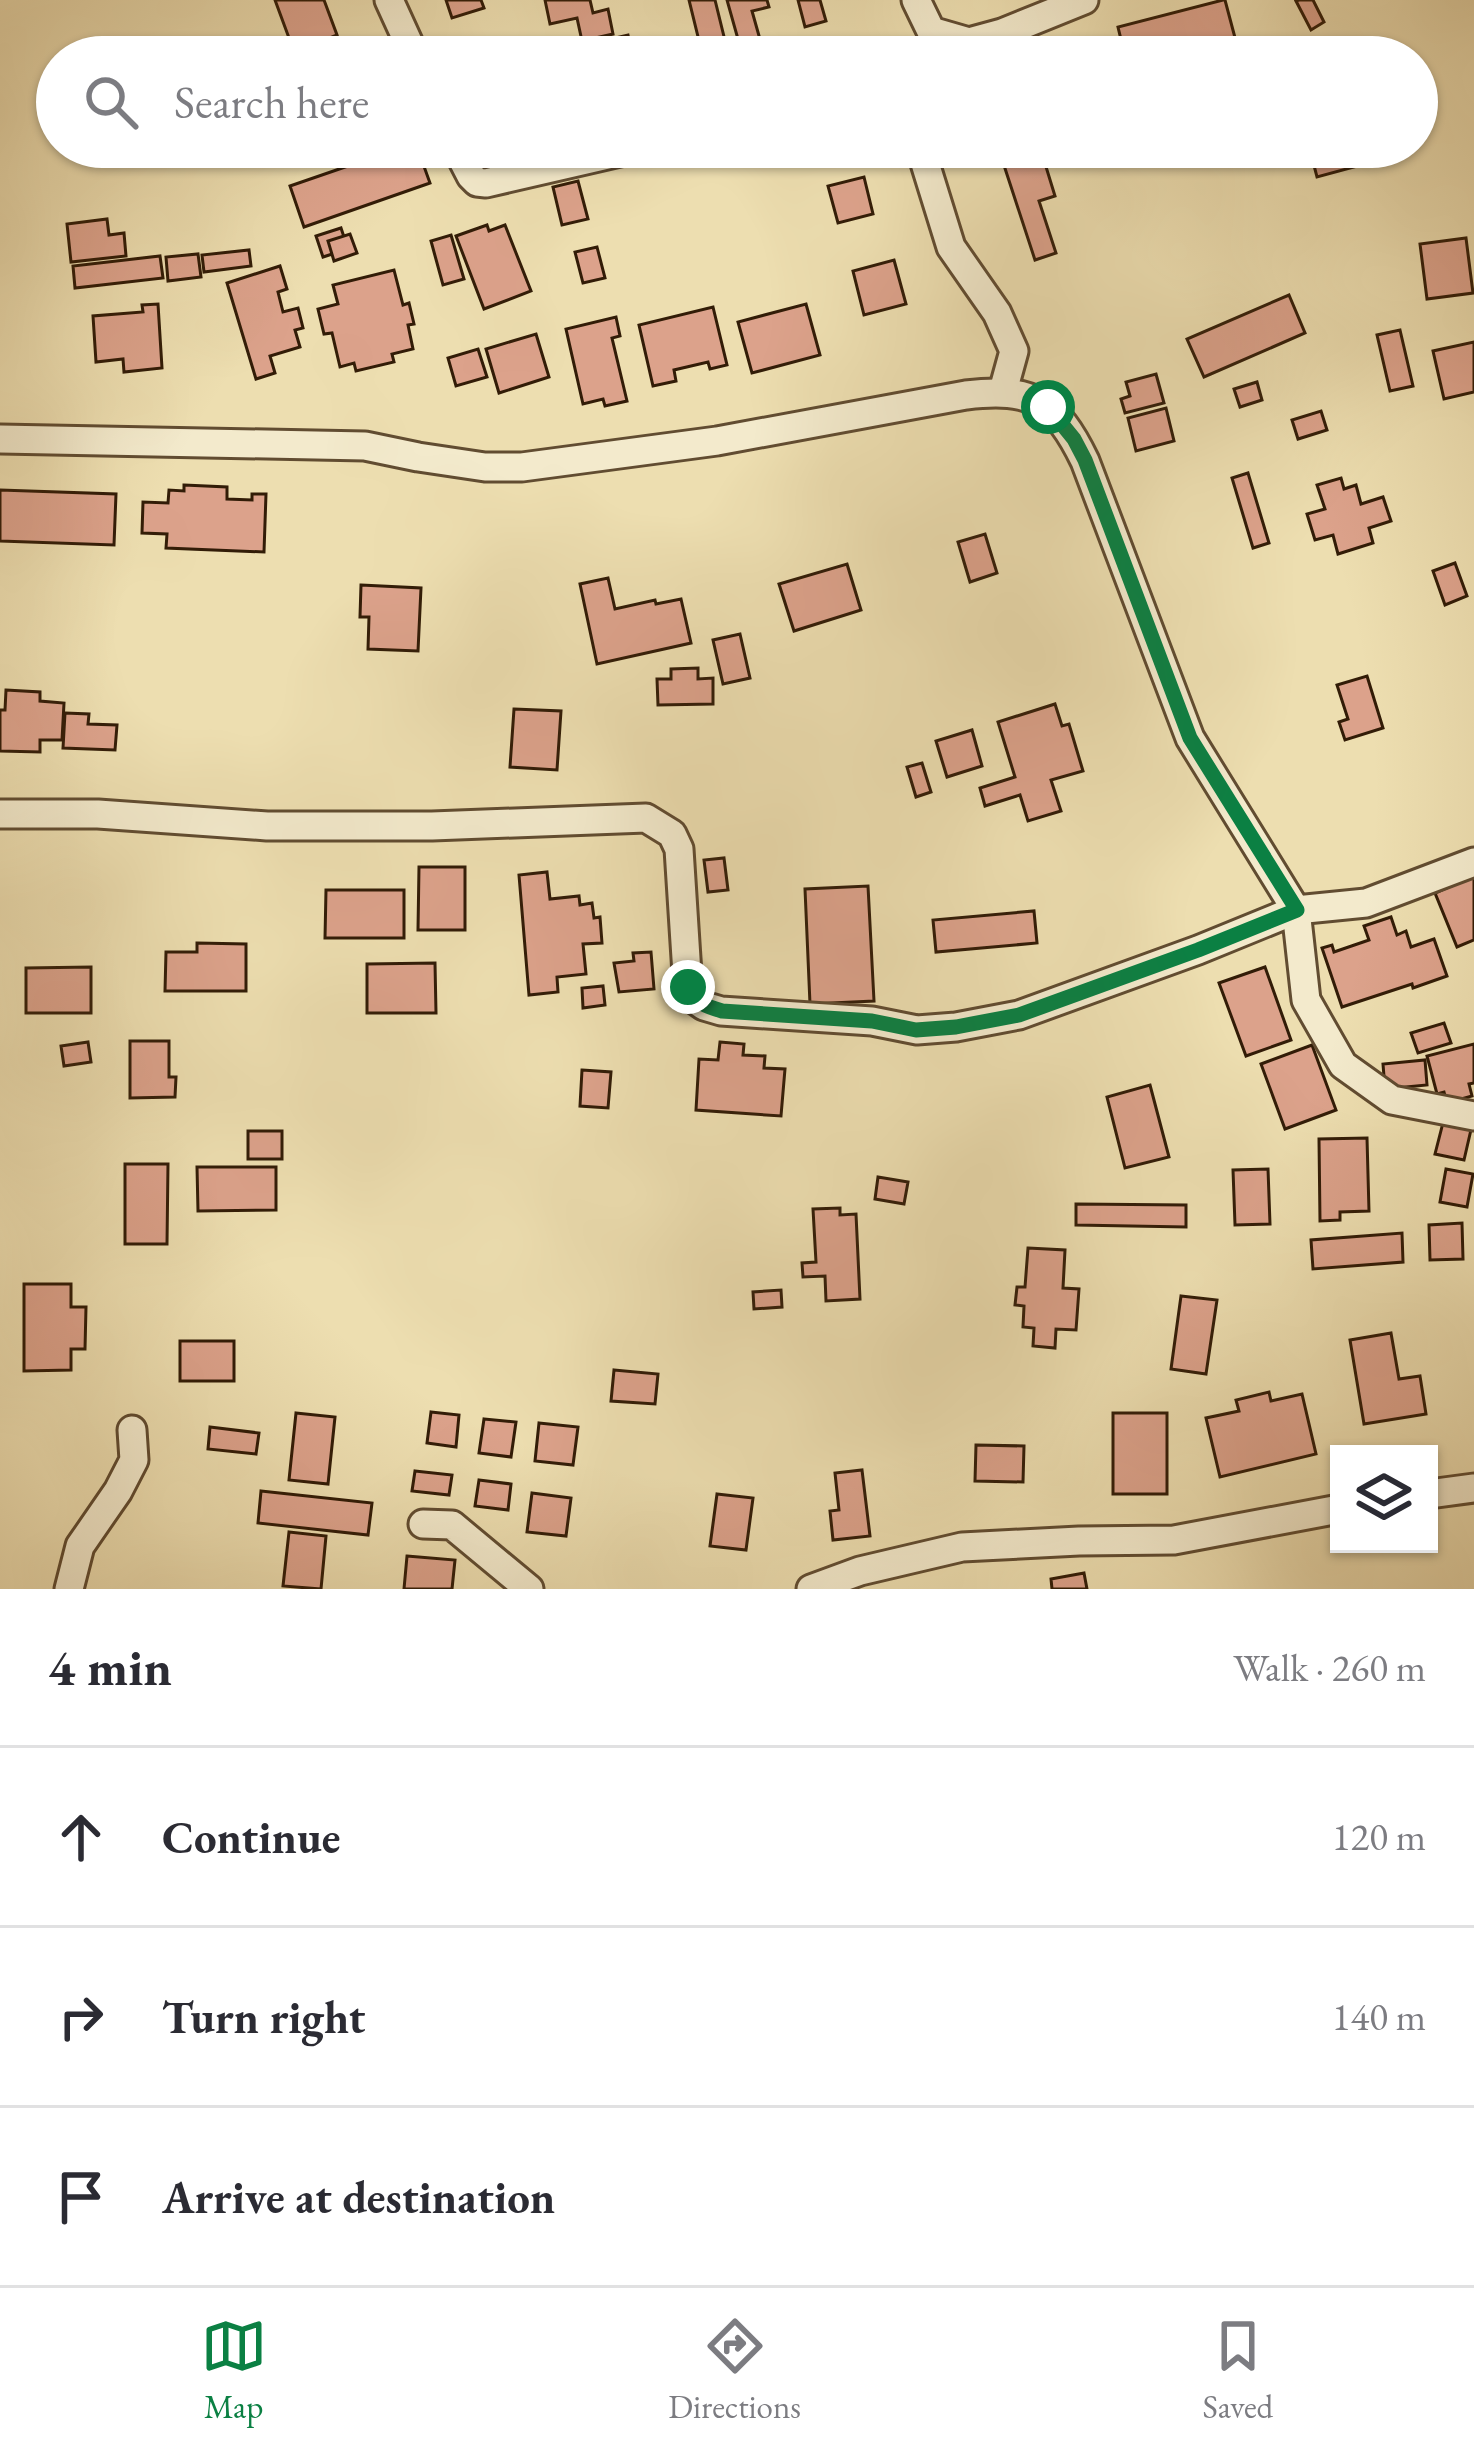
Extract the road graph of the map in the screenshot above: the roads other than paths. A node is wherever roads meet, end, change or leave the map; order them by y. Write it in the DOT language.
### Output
graph roads {
  1 [pos="388,0"];
  2 [pos="916,0"];
  3 [pos="1084,0"];
  4 [pos="405,36"];
  5 [pos="939,36"];
  6 [pos="997,36"];
  7 [pos="467,168"];
  8 [pos="551,168"];
  9 [pos="927,168"];
  10 [pos="1003,391"];
  11 [pos="0,439"];
  12 [pos="0,814"];
  13 [pos="1474,862"];
  14 [pos="1297,910"];
  15 [pos="1474,1117"];
  16 [pos="132,1430"];
  17 [pos="1474,1488"];
  18 [pos="1438,1493"];
  19 [pos="1330,1512"];
  20 [pos="423,1524"];
  21 [pos="69,1589"];
  22 [pos="530,1589"];
  23 [pos="811,1589"];
  1 -- 4 [label="street"];
  2 -- 5 [label="street"];
  3 -- 6 [label="street"];
  7 -- 8 [label="street"];
  9 -- 10 [label="street"];
  10 -- 11 [label="street"];
  10 -- 14 [label="street"];
  12 -- 14 [label="street"];
  13 -- 14 [label="street"];
  14 -- 15 [label="street"];
  16 -- 21 [label="street"];
  17 -- 18 [label="street"];
  19 -- 23 [label="street"];
  20 -- 22 [label="street"];
}
